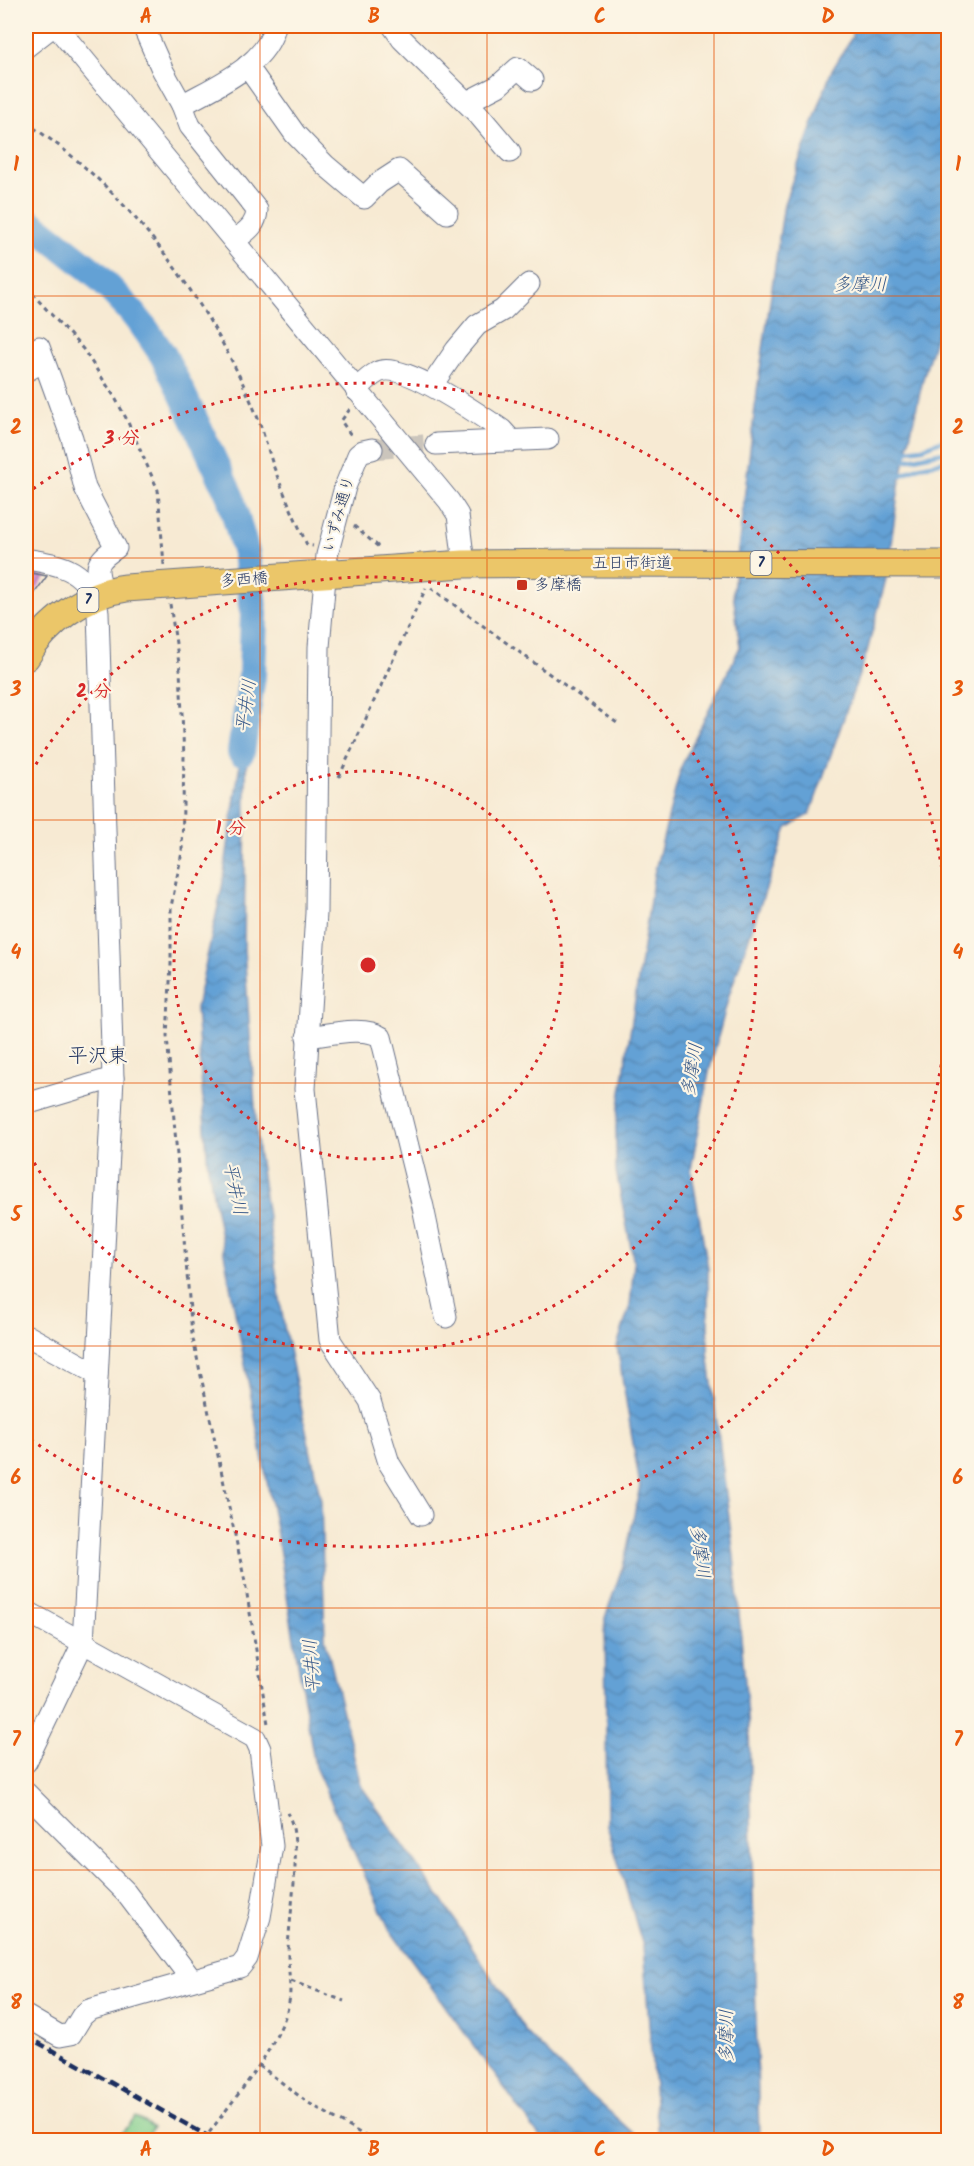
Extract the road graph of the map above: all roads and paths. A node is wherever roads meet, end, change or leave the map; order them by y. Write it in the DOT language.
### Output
graph roads {
  1 [pos="55,26"];
  2 [pos="143,26"];
  3 [pos="275,26"];
  4 [pos="393,26"];
  5 [pos="26,47"];
  6 [pos="247,66"];
  7 [pos="532,80"];
  8 [pos="467,102"];
  9 [pos="182,105"];
  10 [pos="26,123"];
  11 [pos="510,152"];
  12 [pos="447,213"];
  13 [pos="234,241"];
  14 [pos="529,284"];
  15 [pos="26,287"];
  16 [pos="26,371"];
  17 [pos="432,385"];
  18 [pos="358,393"];
  19 [pos="548,439"];
  20 [pos="512,441"];
  21 [pos="436,444"];
  22 [pos="364,452"];
  23 [pos="335,520"];
  24 [pos="385,552"];
  25 [pos="26,559"];
  26 [pos="464,564"];
  27 [pos="948,564"];
  28 [pos="323,566"];
  29 [pos="169,585"];
  30 [pos="99,594"];
  31 [pos="26,657"];
  32 [pos="617,723"];
  33 [pos="339,777"];
  34 [pos="307,1037"];
  35 [pos="113,1078"];
  36 [pos="26,1104"];
  37 [pos="446,1317"];
  38 [pos="26,1335"];
  39 [pos="97,1374"];
  40 [pos="421,1515"];
  41 [pos="26,1611"];
  42 [pos="82,1643"];
  43 [pos="262,1734"];
  44 [pos="26,1762"];
  45 [pos="26,1793"];
  46 [pos="293,1821"];
  47 [pos="192,1980"];
  48 [pos="291,1981"];
  49 [pos="344,2001"];
  50 [pos="26,2016"];
  51 [pos="259,2065"];
  52 [pos="183,2140"];
  53 [pos="189,2140"];
  54 [pos="204,2140"];
  55 [pos="372,2140"];
  1 -- 5 [label="street"];
  1 -- 13 [label="street"];
  2 -- 9 [label="street"];
  3 -- 6 [label="street"];
  4 -- 8 [label="street"];
  6 -- 9 [label="street"];
  6 -- 12 [label="street"];
  7 -- 8 [label="street"];
  8 -- 11 [label="street"];
  9 -- 13 [label="street"];
  10 -- 28 [label="path"];
  13 -- 18 [label="street"];
  14 -- 17 [label="street"];
  15 -- 29 [label="path"];
  16 -- 30 [label="street"];
  17 -- 18 [label="street"];
  17 -- 20 [label="street"];
  18 -- 22 [label="path"];
  18 -- 26 [label="street"];
  19 -- 20 [label="street"];
  20 -- 21 [label="street"];
  22 -- 23 [label="street, いずみ通り"];
  23 -- 24 [label="path"];
  23 -- 28 [label="street, いずみ通り"];
  25 -- 30 [label="street"];
  26 -- 27 [label="main road, 五日市街道 / 7"];
  26 -- 28 [label="main road, 五日市街道 / 7"];
  28 -- 29 [label="main road, 多西橋 / 7"];
  28 -- 34 [label="street, いずみ通り"];
  29 -- 30 [label="main road, 7"];
  29 -- 43 [label="path"];
  30 -- 31 [label="main road, 7"];
  30 -- 35 [label="street"];
  32 -- 33 [label="path"];
  34 -- 37 [label="street"];
  34 -- 40 [label="street, いずみ通り"];
  35 -- 36 [label="street"];
  35 -- 39 [label="street"];
  38 -- 39 [label="street"];
  39 -- 42 [label="street"];
  41 -- 42 [label="street"];
  42 -- 43 [label="street"];
  42 -- 44 [label="street"];
  43 -- 47 [label="street"];
  45 -- 47 [label="street"];
  46 -- 48 [label="path"];
  47 -- 50 [label="street"];
  48 -- 49 [label="path"];
  48 -- 51 [label="path"];
  51 -- 54 [label="path"];
  51 -- 55 [label="path"];
  52 -- 53 [label="path"];
}
